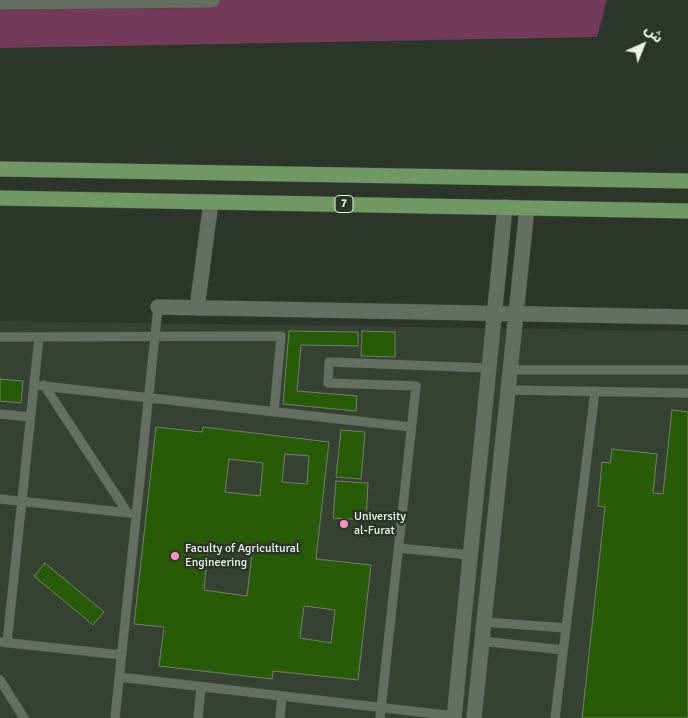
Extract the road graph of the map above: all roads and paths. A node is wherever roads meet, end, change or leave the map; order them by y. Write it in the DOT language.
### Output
graph roads {
  1 [pos="212,0"];
  2 [pos="0,2"];
  3 [pos="0,169"];
  4 [pos="688,181"];
  5 [pos="0,198"];
  6 [pos="211,202"];
  7 [pos="505,207"];
  8 [pos="527,208"];
  9 [pos="688,211"];
  10 [pos="158,307"];
  11 [pos="197,308"];
  12 [pos="494,314"];
  13 [pos="516,314"];
  14 [pos="688,317"];
  15 [pos="155,336"];
  16 [pos="0,337"];
  17 [pos="39,337"];
  18 [pos="489,368"];
  19 [pos="510,370"];
  20 [pos="688,370"];
  21 [pos="39,385"];
  22 [pos="508,390"];
  23 [pos="595,391"];
  24 [pos="688,393"];
  25 [pos="149,398"];
  26 [pos="274,412"];
  27 [pos="0,414"];
  28 [pos="30,417"];
  29 [pos="411,428"];
  30 [pos="0,499"];
  31 [pos="22,501"];
  32 [pos="127,512"];
  33 [pos="137,514"];
  34 [pos="399,548"];
  35 [pos="470,555"];
  36 [pos="484,622"];
  37 [pos="566,628"];
  38 [pos="482,641"];
  39 [pos="3,642"];
  40 [pos="563,650"];
  41 [pos="122,655"];
  42 [pos="120,678"];
  43 [pos="0,680"];
  44 [pos="201,687"];
  45 [pos="282,696"];
  46 [pos="381,707"];
  47 [pos="454,717"];
  48 [pos="24,718"];
  49 [pos="115,718"];
  50 [pos="198,718"];
  51 [pos="280,718"];
  52 [pos="380,718"];
  53 [pos="474,718"];
  54 [pos="555,718"];
  1 -- 2 [label="street"];
  3 -- 4 [label="main road"];
  5 -- 6 [label="main road, 7"];
  6 -- 7 [label="main road, 7"];
  6 -- 11 [label="street"];
  7 -- 8 [label="main road, 7"];
  7 -- 12 [label="street"];
  8 -- 9 [label="main road, 7"];
  8 -- 13 [label="street"];
  10 -- 11 [label="street"];
  10 -- 15 [label="lane"];
  11 -- 12 [label="street"];
  12 -- 13 [label="street"];
  12 -- 18 [label="street"];
  13 -- 14 [label="street"];
  13 -- 19 [label="street"];
  15 -- 17 [label="lane"];
  15 -- 25 [label="lane"];
  15 -- 26 [label="lane"];
  16 -- 17 [label="lane"];
  17 -- 21 [label="lane"];
  18 -- 29 [label="lane"];
  18 -- 35 [label="street"];
  19 -- 20 [label="lane"];
  19 -- 22 [label="street"];
  21 -- 25 [label="lane"];
  21 -- 28 [label="lane"];
  21 -- 32 [label="lane"];
  22 -- 23 [label="lane"];
  22 -- 36 [label="street"];
  23 -- 24 [label="lane"];
  23 -- 37 [label="lane"];
  25 -- 26 [label="lane"];
  25 -- 33 [label="lane"];
  26 -- 29 [label="lane"];
  27 -- 28 [label="lane"];
  28 -- 31 [label="lane"];
  29 -- 34 [label="lane"];
  30 -- 31 [label="lane"];
  31 -- 32 [label="lane"];
  31 -- 39 [label="lane"];
  32 -- 33 [label="lane"];
  33 -- 41 [label="lane"];
  34 -- 35 [label="lane"];
  34 -- 46 [label="lane"];
  35 -- 47 [label="street"];
  36 -- 37 [label="lane"];
  36 -- 38 [label="street"];
  37 -- 40 [label="lane"];
  38 -- 40 [label="lane"];
  38 -- 53 [label="street"];
  39 -- 41 [label="lane"];
  40 -- 54 [label="lane"];
  41 -- 42 [label="lane"];
  42 -- 44 [label="lane"];
  42 -- 49 [label="lane"];
  43 -- 48 [label="lane"];
  44 -- 45 [label="lane"];
  44 -- 50 [label="lane"];
  45 -- 46 [label="lane"];
  45 -- 51 [label="lane"];
  46 -- 47 [label="lane"];
  46 -- 52 [label="lane"];
}
